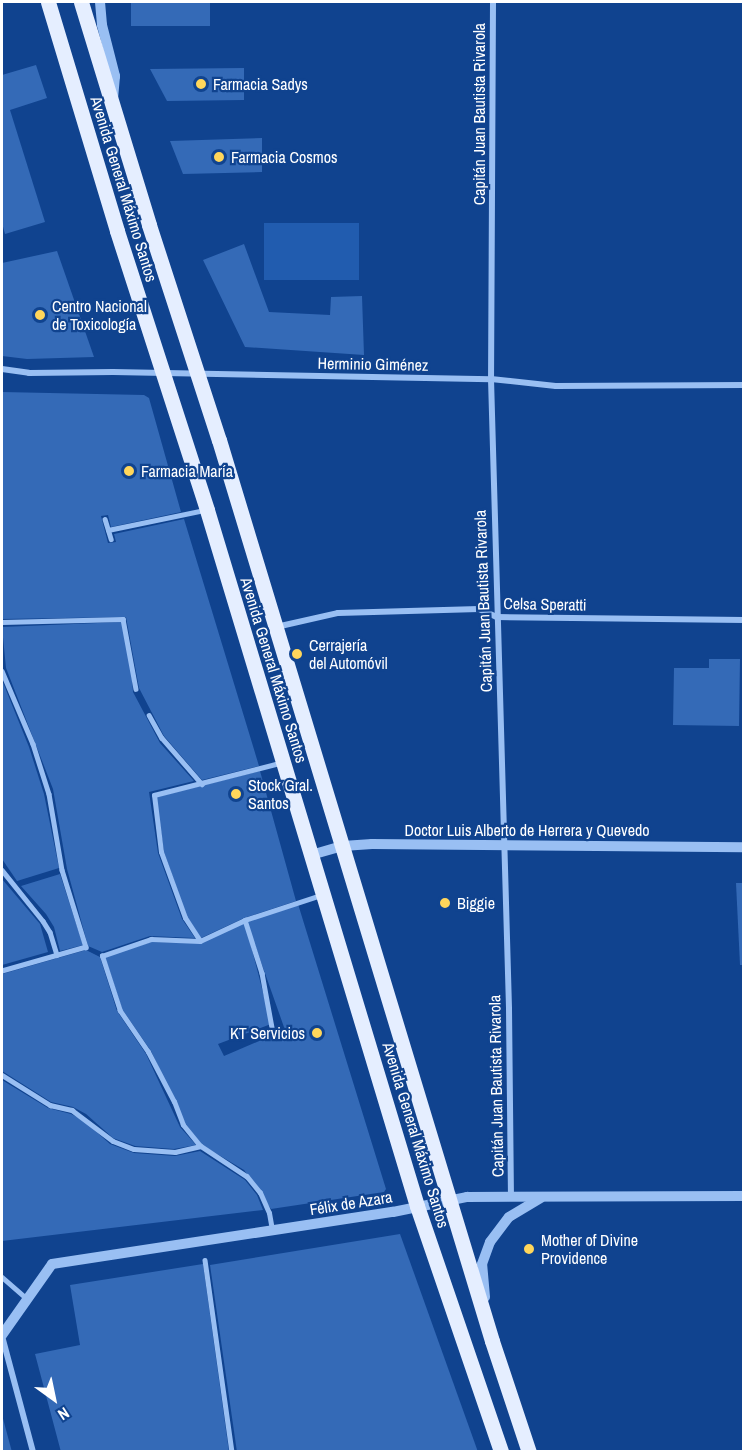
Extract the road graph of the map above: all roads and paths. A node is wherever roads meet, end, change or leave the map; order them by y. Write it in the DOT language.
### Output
graph roads {
  1 [pos="48,2"];
  2 [pos="81,2"];
  3 [pos="100,2"];
  4 [pos="493,2"];
  5 [pos="113,107"];
  6 [pos="2,369"];
  7 [pos="162,373"];
  8 [pos="198,374"];
  9 [pos="491,379"];
  10 [pos="744,385"];
  11 [pos="207,510"];
  12 [pos="105,519"];
  13 [pos="108,530"];
  14 [pos="111,539"];
  15 [pos="497,617"];
  16 [pos="744,620"];
  17 [pos="2,622"];
  18 [pos="276,627"];
  19 [pos="2,671"];
  20 [pos="136,689"];
  21 [pos="149,715"];
  22 [pos="283,763"];
  23 [pos="202,784"];
  24 [pos="505,843"];
  25 [pos="343,846"];
  26 [pos="744,847"];
  27 [pos="311,855"];
  28 [pos="2,870"];
  29 [pos="323,894"];
  30 [pos="245,920"];
  31 [pos="200,941"];
  32 [pos="57,955"];
  33 [pos="2,971"];
  34 [pos="273,1033"];
  35 [pos="2,1075"];
  36 [pos="200,1146"];
  37 [pos="544,1196"];
  38 [pos="744,1196"];
  39 [pos="511,1199"];
  40 [pos="450,1200"];
  41 [pos="417,1206"];
  42 [pos="272,1230"];
  43 [pos="205,1260"];
  44 [pos="2,1277"];
  45 [pos="27,1299"];
  46 [pos="2,1335"];
  47 [pos="492,1341"];
  48 [pos="33,1452"];
  49 [pos="232,1452"];
  50 [pos="501,1452"];
  51 [pos="529,1452"];
  1 -- 7 [label="main road, Avenida General Máximo Santos"];
  2 -- 5 [label="main road, Avenida General Máximo Santos"];
  3 -- 5 [label="street"];
  4 -- 9 [label="street, Capitán Juan Bautista Rivarola"];
  5 -- 8 [label="main road, Avenida General Máximo Santos"];
  6 -- 7 [label="street, Herminio Giménez"];
  7 -- 8 [label="street, Herminio Giménez"];
  7 -- 11 [label="main road, Avenida General Máximo Santos"];
  8 -- 9 [label="street, Herminio Giménez"];
  8 -- 18 [label="main road, Avenida General Máximo Santos"];
  9 -- 10 [label="street, Herminio Giménez"];
  9 -- 15 [label="street, Capitán Juan Bautista Rivarola"];
  11 -- 13 [label="lane"];
  11 -- 22 [label="main road, Avenida General Máximo Santos"];
  12 -- 13 [label="lane"];
  13 -- 14 [label="lane"];
  15 -- 16 [label="street, Celsa Speratti"];
  15 -- 18 [label="street, Celsa Speratti"];
  15 -- 24 [label="street, Capitán Juan Bautista Rivarola"];
  17 -- 20 [label="lane"];
  18 -- 25 [label="main road, Avenida General Máximo Santos"];
  19 -- 32 [label="lane"];
  21 -- 23 [label="lane"];
  22 -- 23 [label="lane"];
  22 -- 27 [label="main road, Avenida General Máximo Santos"];
  23 -- 31 [label="lane"];
  24 -- 25 [label="street, Doctor Luis Alberto de Herrera y Quevedo"];
  24 -- 26 [label="street, Doctor Luis Alberto de Herrera y Quevedo"];
  24 -- 39 [label="street, Capitán Juan Bautista Rivarola"];
  25 -- 27 [label="street, Doctor Luis Alberto de Herrera y Quevedo"];
  25 -- 40 [label="main road, Avenida General Máximo Santos"];
  27 -- 29 [label="main road, Avenida General Máximo Santos"];
  28 -- 32 [label="lane"];
  29 -- 30 [label="lane"];
  29 -- 41 [label="main road, Avenida General Máximo Santos"];
  30 -- 31 [label="lane"];
  30 -- 34 [label="lane"];
  31 -- 36 [label="lane"];
  32 -- 33 [label="lane"];
  35 -- 36 [label="lane"];
  36 -- 42 [label="lane"];
  37 -- 38 [label="street, Félix de Azara"];
  37 -- 39 [label="street, Félix de Azara"];
  37 -- 47 [label="street"];
  39 -- 40 [label="street, Félix de Azara"];
  40 -- 41 [label="street, Félix de Azara"];
  40 -- 47 [label="main road, Avenida General Máximo Santos"];
  41 -- 42 [label="street, Félix de Azara"];
  41 -- 50 [label="main road, Avenida General Máximo Santos"];
  42 -- 45 [label="street, Félix de Azara"];
  43 -- 49 [label="lane"];
  44 -- 45 [label="lane"];
  45 -- 46 [label="street, Félix de Azara"];
  46 -- 48 [label="street"];
  47 -- 51 [label="main road, Avenida General Máximo Santos"];
}
